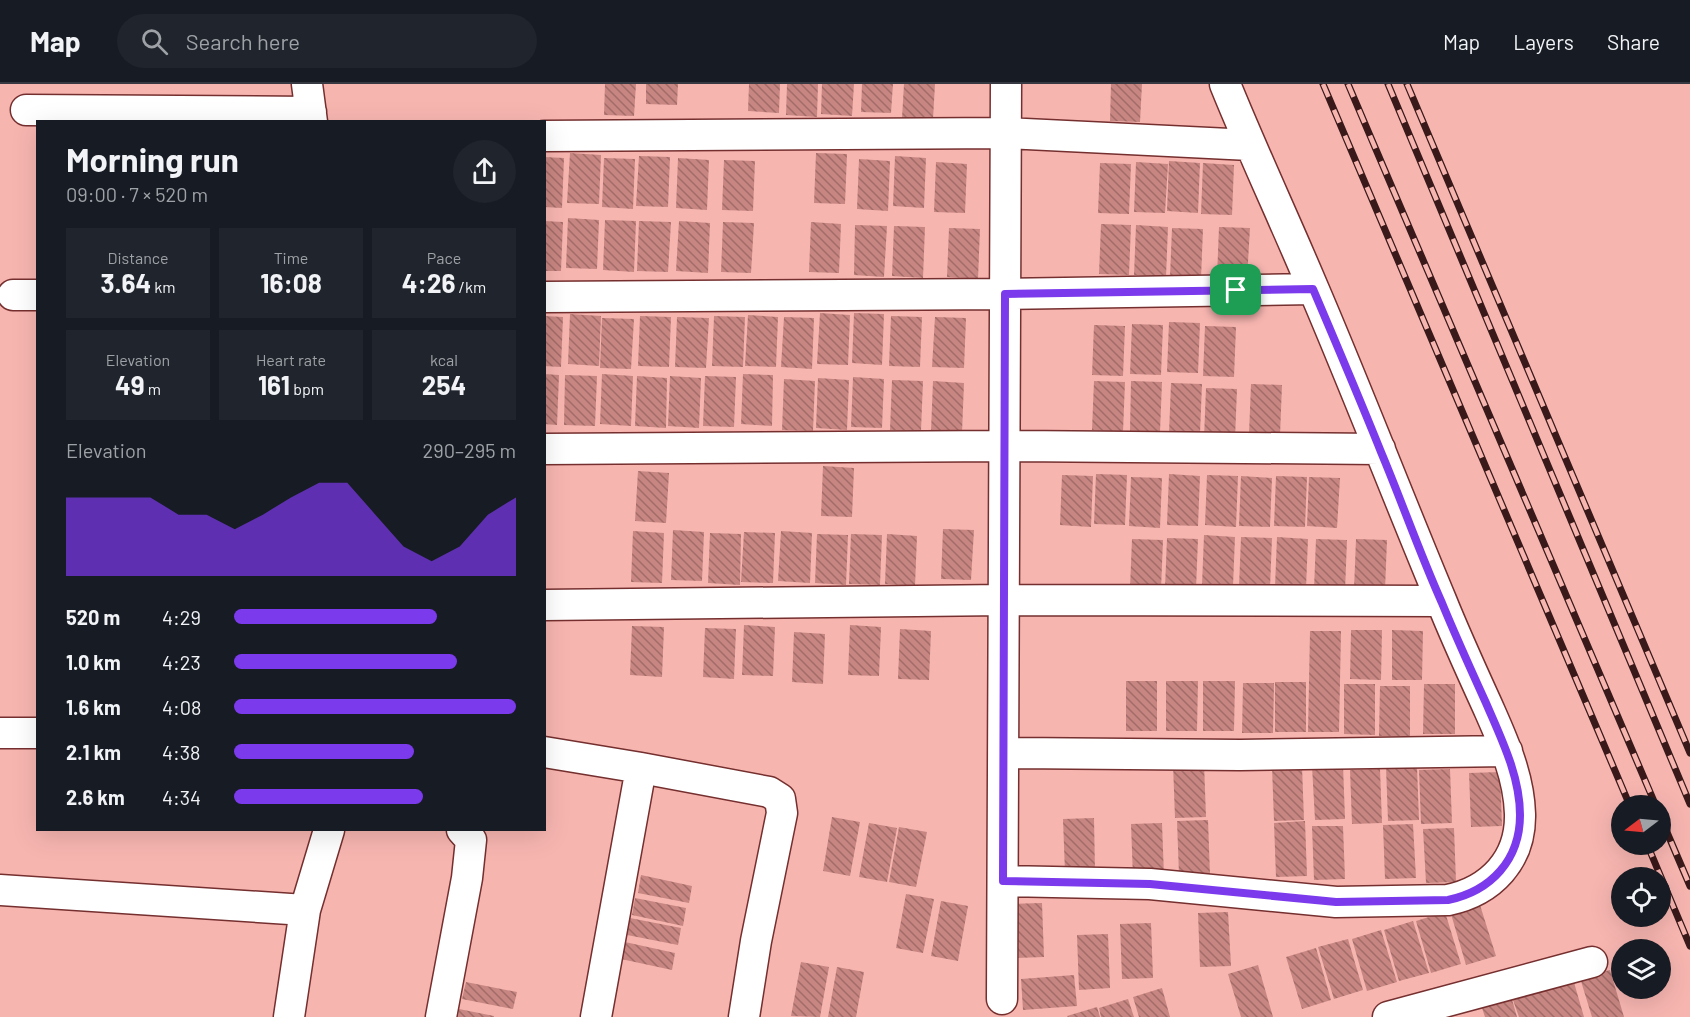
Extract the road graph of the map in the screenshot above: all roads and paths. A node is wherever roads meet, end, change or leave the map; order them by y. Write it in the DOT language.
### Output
graph roads {
  1 [pos="1006,84"];
  2 [pos="1225,84"];
  3 [pos="310,106"];
  4 [pos="26,110"];
  5 [pos="1005,133"];
  6 [pos="546,136"];
  7 [pos="1250,145"];
  8 [pos="1313,289"];
  9 [pos="1005,294"];
  10 [pos="546,297"];
  11 [pos="1005,446"];
  12 [pos="1380,449"];
  13 [pos="546,450"];
  14 [pos="1004,600"];
  15 [pos="1441,601"];
  16 [pos="546,605"];
  17 [pos="0,733"];
  18 [pos="36,734"];
  19 [pos="1507,751"];
  20 [pos="546,752"];
  21 [pos="1004,753"];
  22 [pos="641,768"];
  23 [pos="329,831"];
  24 [pos="463,831"];
  25 [pos="1003,881"];
  26 [pos="0,890"];
  27 [pos="305,910"];
  28 [pos="1592,962"];
  29 [pos="1002,999"];
  30 [pos="289,1017"];
  31 [pos="441,1017"];
  32 [pos="596,1017"];
  33 [pos="744,1017"];
  34 [pos="1388,1017"];
  1 -- 5 [label="street"];
  2 -- 7 [label="street"];
  3 -- 4 [label="street"];
  5 -- 6 [label="street"];
  5 -- 7 [label="street"];
  5 -- 9 [label="street"];
  7 -- 8 [label="street"];
  8 -- 9 [label="street"];
  8 -- 12 [label="street"];
  9 -- 10 [label="street"];
  9 -- 11 [label="street"];
  11 -- 12 [label="street"];
  11 -- 13 [label="street"];
  11 -- 14 [label="street"];
  12 -- 15 [label="street"];
  14 -- 15 [label="street"];
  14 -- 16 [label="street"];
  14 -- 21 [label="street"];
  15 -- 19 [label="street"];
  17 -- 18 [label="street"];
  19 -- 21 [label="street"];
  19 -- 25 [label="street"];
  20 -- 22 [label="street"];
  21 -- 25 [label="street"];
  22 -- 32 [label="street"];
  22 -- 33 [label="street"];
  23 -- 27 [label="street"];
  24 -- 31 [label="street"];
  25 -- 29 [label="street"];
  26 -- 27 [label="street"];
  27 -- 30 [label="street"];
  28 -- 34 [label="street"];
}
